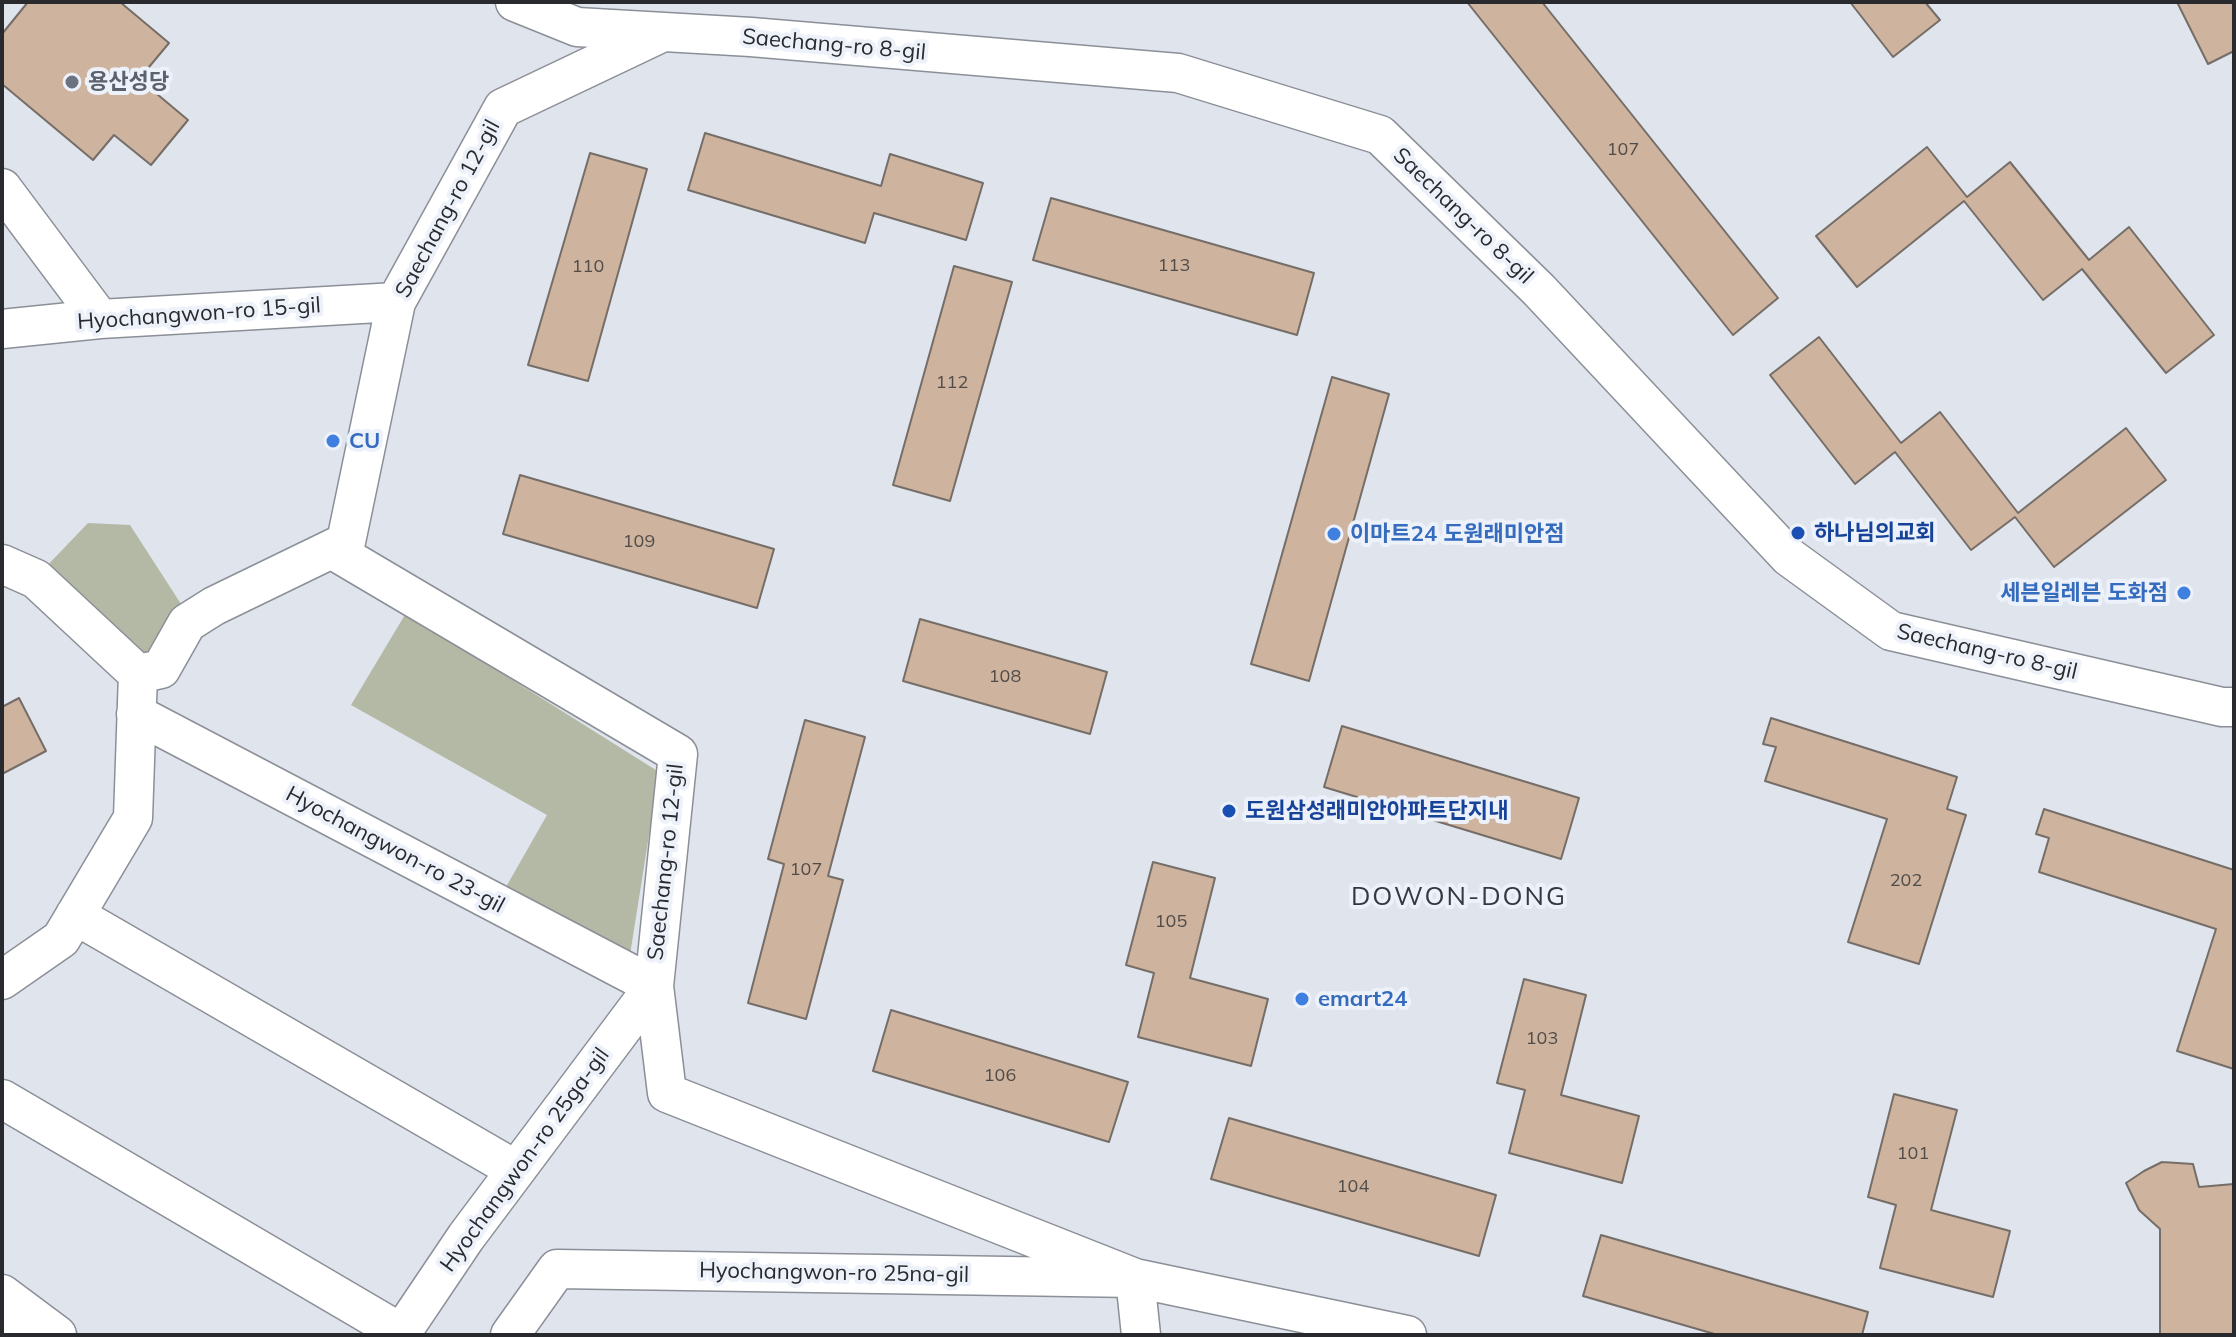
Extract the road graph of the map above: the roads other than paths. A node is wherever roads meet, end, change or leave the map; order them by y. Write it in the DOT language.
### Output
graph roads {
  1 [pos="515,2"];
  2 [pos="663,32"];
  3 [pos="2,188"];
  4 [pos="396,302"];
  5 [pos="100,319"];
  6 [pos="2,329"];
  7 [pos="346,542"];
  8 [pos="2,564"];
  9 [pos="138,674"];
  10 [pos="2234,707"];
  11 [pos="136,714"];
  12 [pos="75,915"];
  13 [pos="2,980"];
  14 [pos="654,986"];
  15 [pos="2,1099"];
  16 [pos="516,1170"];
  17 [pos="1135,1278"];
  18 [pos="2,1294"];
  19 [pos="2,1329"];
  20 [pos="400,1334"];
  21 [pos="9,1335"];
  22 [pos="57,1335"];
  23 [pos="510,1335"];
  24 [pos="1141,1335"];
  25 [pos="1407,1335"];
  1 -- 2 [label="street, Saechang-ro 8-gil"];
  2 -- 4 [label="street, Saechang-ro 12-gil"];
  2 -- 10 [label="street, Saechang-ro 8-gil"];
  3 -- 5 [label="street"];
  4 -- 5 [label="street, Hyochangwon-ro 15-gil"];
  4 -- 7 [label="street, Saechang-ro 12-gil"];
  5 -- 6 [label="street, Hyochangwon-ro 15-gil"];
  7 -- 9 [label="street"];
  7 -- 14 [label="street, Saechang-ro 12-gil"];
  8 -- 9 [label="street"];
  9 -- 11 [label="street"];
  11 -- 12 [label="street"];
  11 -- 14 [label="street, Hyochangwon-ro 23-gil"];
  12 -- 13 [label="street"];
  12 -- 16 [label="street"];
  14 -- 16 [label="street, Hyochangwon-ro 25ga-gil"];
  14 -- 17 [label="street, Saechang-ro 12-gil"];
  15 -- 20 [label="street"];
  16 -- 20 [label="street, Hyochangwon-ro 25ga-gil"];
  17 -- 23 [label="street, Hyochangwon-ro 25na-gil"];
  17 -- 24 [label="street"];
  17 -- 25 [label="street, Saechang-ro 12-gil"];
  18 -- 22 [label="street"];
  19 -- 21 [label="street"];
}
